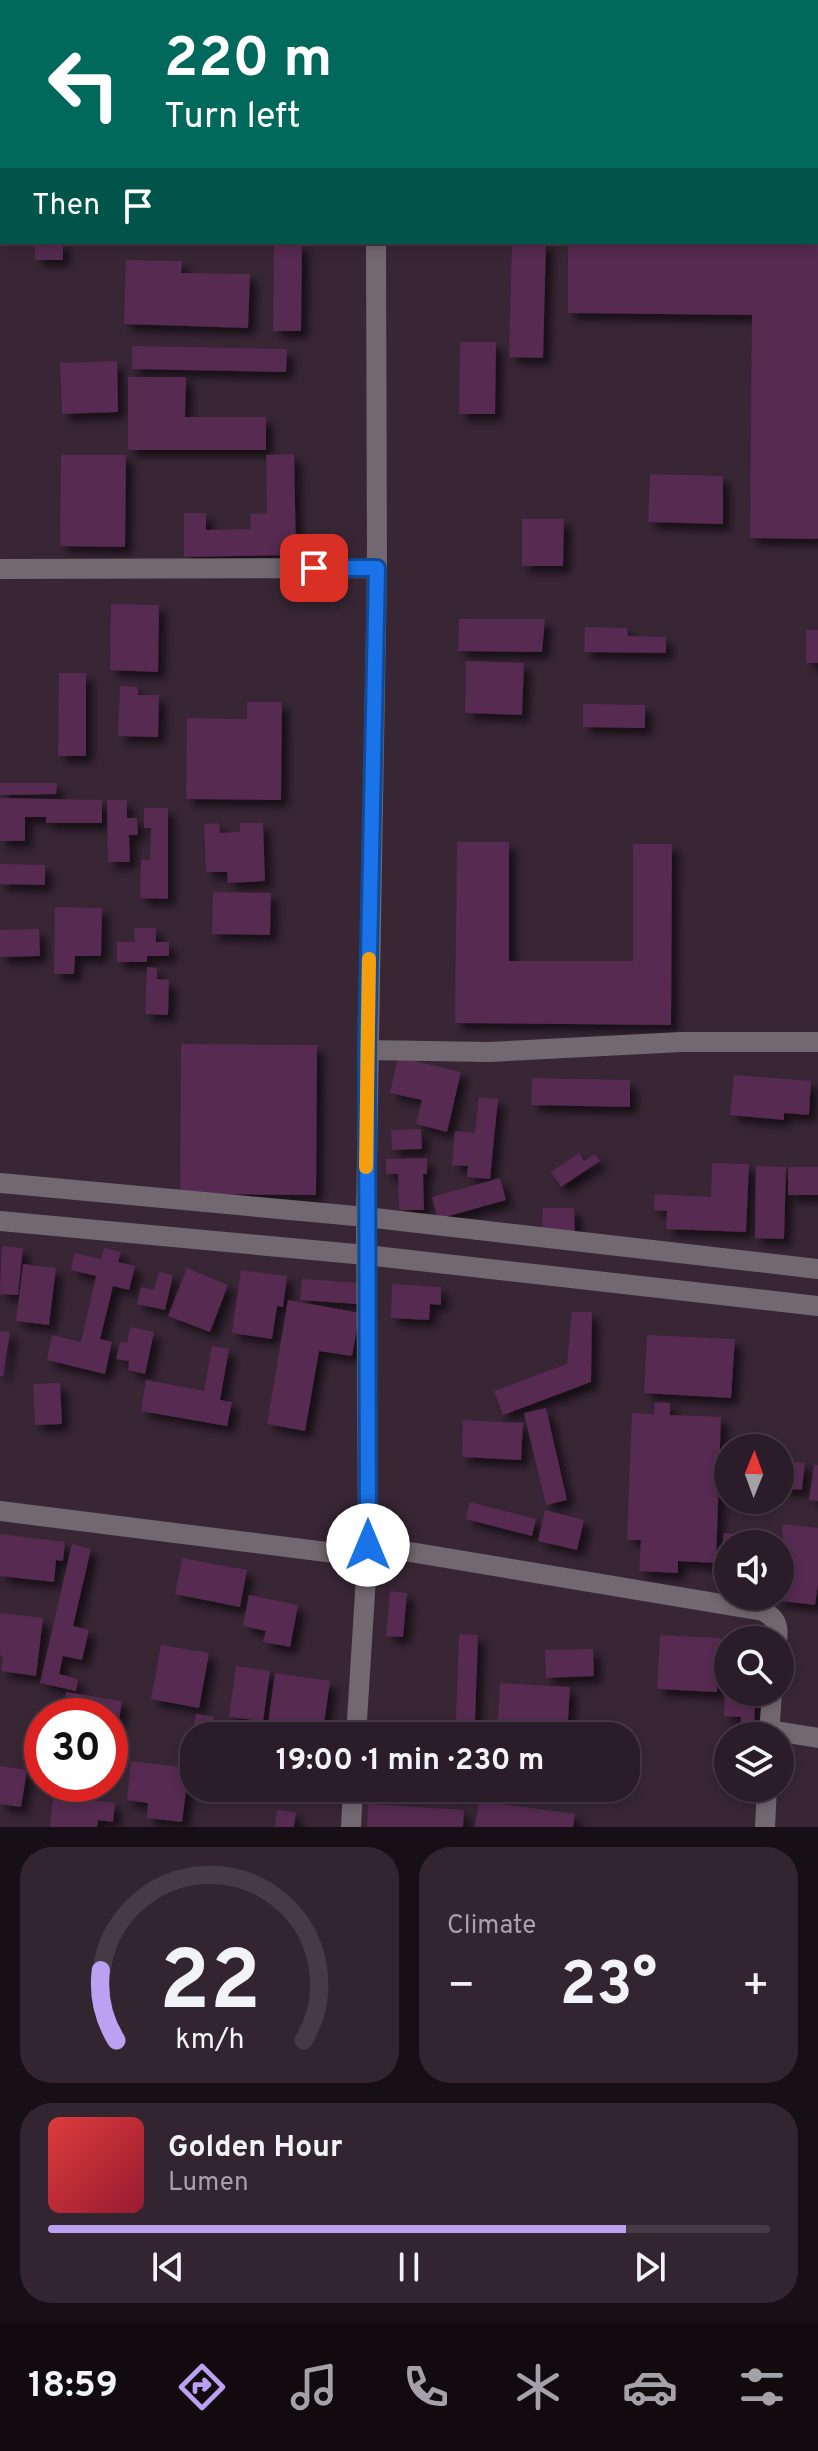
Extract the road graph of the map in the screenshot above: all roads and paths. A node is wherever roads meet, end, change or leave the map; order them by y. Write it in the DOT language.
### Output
graph roads {
  1 [pos="376,244"];
  2 [pos="377,568"];
  3 [pos="0,569"];
  4 [pos="818,1042"];
  5 [pos="367,1050"];
  6 [pos="0,1183"];
  7 [pos="366,1217"];
  8 [pos="0,1221"];
  9 [pos="366,1255"];
  10 [pos="818,1269"];
  11 [pos="818,1306"];
  12 [pos="0,1511"];
  13 [pos="367,1551"];
  14 [pos="777,1626"];
  15 [pos="357,1722"];
  16 [pos="794,1736"];
  17 [pos="818,1738"];
  18 [pos="352,1802"];
  19 [pos="766,1802"];
  20 [pos="351,1827"];
  21 [pos="765,1827"];
  1 -- 2 [label="street"];
  2 -- 3 [label="street"];
  2 -- 5 [label="street"];
  4 -- 5 [label="street"];
  5 -- 7 [label="street"];
  6 -- 7 [label="street"];
  7 -- 9 [label="street"];
  7 -- 10 [label="street"];
  8 -- 9 [label="street"];
  9 -- 11 [label="street"];
  9 -- 13 [label="street"];
  12 -- 13 [label="street"];
  13 -- 14 [label="street"];
  13 -- 15 [label="street"];
  16 -- 17 [label="street"];
  18 -- 20 [label="street"];
  19 -- 21 [label="street"];
}
